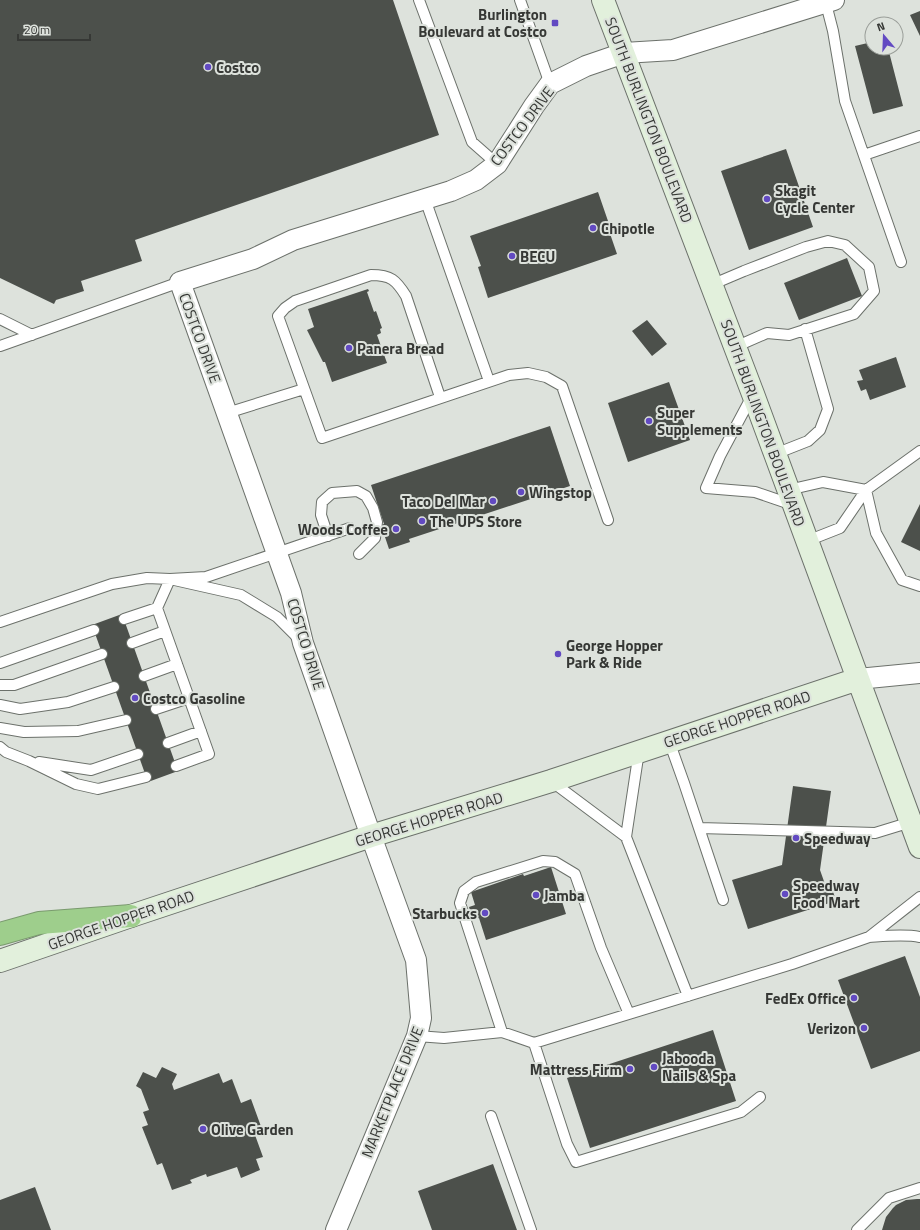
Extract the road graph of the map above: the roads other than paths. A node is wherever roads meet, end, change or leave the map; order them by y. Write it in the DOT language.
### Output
graph roads {
  1 [pos="419,0"];
  2 [pos="520,0"];
  3 [pos="604,0"];
  4 [pos="828,1"];
  5 [pos="624,53"];
  6 [pos="550,84"];
  7 [pos="920,136"];
  8 [pos="864,156"];
  9 [pos="497,164"];
  10 [pos="425,199"];
  11 [pos="901,262"];
  12 [pos="180,282"];
  13 [pos="712,285"];
  14 [pos="0,319"];
  15 [pos="805,329"];
  16 [pos="32,335"];
  17 [pos="0,346"];
  18 [pos="735,347"];
  19 [pos="488,381"];
  20 [pos="304,389"];
  21 [pos="753,394"];
  22 [pos="440,397"];
  23 [pos="227,413"];
  24 [pos="920,451"];
  25 [pos="775,454"];
  26 [pos="866,490"];
  27 [pos="791,498"];
  28 [pos="608,520"];
  29 [pos="350,528"];
  30 [pos="328,536"];
  31 [pos="807,541"];
  32 [pos="277,553"];
  33 [pos="359,554"];
  34 [pos="170,579"];
  35 [pos="920,586"];
  36 [pos="157,608"];
  37 [pos="124,619"];
  38 [pos="0,622"];
  39 [pos="94,630"];
  40 [pos="165,631"];
  41 [pos="132,643"];
  42 [pos="303,643"];
  43 [pos="102,654"];
  44 [pos="0,663"];
  45 [pos="177,664"];
  46 [pos="920,673"];
  47 [pos="144,676"];
  48 [pos="858,679"];
  49 [pos="0,685"];
  50 [pos="114,687"];
  51 [pos="189,698"];
  52 [pos="0,706"];
  53 [pos="156,709"];
  54 [pos="126,720"];
  55 [pos="0,728"];
  56 [pos="201,731"];
  57 [pos="669,741"];
  58 [pos="168,743"];
  59 [pos="0,747"];
  60 [pos="638,751"];
  61 [pos="138,754"];
  62 [pos="29,761"];
  63 [pos="176,766"];
  64 [pos="146,776"];
  65 [pos="551,781"];
  66 [pos="911,822"];
  67 [pos="699,828"];
  68 [pos="371,836"];
  69 [pos="626,838"];
  70 [pos="920,847"];
  71 [pos="920,897"];
  72 [pos="723,900"];
  73 [pos="131,916"];
  74 [pos="0,934"];
  75 [pos="869,936"];
  76 [pos="920,937"];
  77 [pos="0,961"];
  78 [pos="688,996"];
  79 [pos="629,1014"];
  80 [pos="502,1032"];
  81 [pos="417,1036"];
  82 [pos="534,1043"];
  83 [pos="760,1097"];
  84 [pos="491,1116"];
  85 [pos="920,1188"];
  86 [pos="336,1230"];
  87 [pos="531,1230"];
  88 [pos="857,1230"];
  1 -- 9 [label="lane"];
  2 -- 6 [label="lane"];
  3 -- 5 [label="main road, SOUTH BURLINGTON BOULEVARD"];
  4 -- 5 [label="street, COSTCO DRIVE"];
  4 -- 8 [label="lane"];
  5 -- 6 [label="street, COSTCO DRIVE"];
  5 -- 13 [label="main road, SOUTH BURLINGTON BOULEVARD"];
  6 -- 9 [label="street, COSTCO DRIVE"];
  7 -- 8 [label="lane"];
  8 -- 11 [label="lane"];
  9 -- 10 [label="street, COSTCO DRIVE"];
  10 -- 12 [label="street, COSTCO DRIVE"];
  10 -- 19 [label="lane"];
  12 -- 16 [label="lane"];
  12 -- 23 [label="street, COSTCO DRIVE"];
  13 -- 15 [label="lane"];
  13 -- 18 [label="main road, SOUTH BURLINGTON BOULEVARD"];
  14 -- 16 [label="lane"];
  15 -- 18 [label="lane"];
  15 -- 25 [label="lane"];
  16 -- 17 [label="lane"];
  18 -- 21 [label="main road, SOUTH BURLINGTON BOULEVARD"];
  19 -- 22 [label="lane"];
  19 -- 28 [label="lane"];
  20 -- 22 [label="lane"];
  20 -- 22 [label="lane"];
  20 -- 23 [label="lane"];
  21 -- 25 [label="main road, SOUTH BURLINGTON BOULEVARD"];
  21 -- 27 [label="lane"];
  23 -- 32 [label="street, COSTCO DRIVE"];
  24 -- 26 [label="lane"];
  25 -- 27 [label="main road, SOUTH BURLINGTON BOULEVARD"];
  26 -- 27 [label="lane"];
  26 -- 31 [label="lane"];
  26 -- 35 [label="lane"];
  27 -- 31 [label="main road, SOUTH BURLINGTON BOULEVARD"];
  29 -- 30 [label="lane"];
  30 -- 32 [label="lane"];
  30 -- 33 [label="lane"];
  31 -- 48 [label="main road, SOUTH BURLINGTON BOULEVARD"];
  32 -- 34 [label="lane"];
  32 -- 42 [label="street, COSTCO DRIVE"];
  34 -- 36 [label="lane"];
  34 -- 38 [label="lane"];
  34 -- 42 [label="lane"];
  36 -- 37 [label="lane"];
  36 -- 40 [label="lane"];
  39 -- 44 [label="lane"];
  40 -- 41 [label="lane"];
  40 -- 45 [label="lane"];
  42 -- 68 [label="street, COSTCO DRIVE"];
  43 -- 49 [label="lane"];
  45 -- 47 [label="lane"];
  45 -- 51 [label="lane"];
  46 -- 48 [label="street"];
  48 -- 57 [label="main road, GEORGE HOPPER ROAD"];
  48 -- 66 [label="main road, SOUTH BURLINGTON BOULEVARD"];
  50 -- 52 [label="lane"];
  51 -- 53 [label="lane"];
  51 -- 56 [label="lane"];
  54 -- 55 [label="lane"];
  56 -- 58 [label="lane"];
  56 -- 63 [label="lane"];
  57 -- 60 [label="main road, GEORGE HOPPER ROAD"];
  57 -- 67 [label="lane"];
  59 -- 62 [label="lane"];
  60 -- 65 [label="main road, GEORGE HOPPER ROAD"];
  60 -- 69 [label="lane"];
  61 -- 62 [label="lane"];
  62 -- 64 [label="lane"];
  65 -- 68 [label="main road, GEORGE HOPPER ROAD"];
  65 -- 69 [label="lane"];
  66 -- 67 [label="lane"];
  66 -- 70 [label="main road, SOUTH BURLINGTON BOULEVARD"];
  67 -- 72 [label="lane"];
  68 -- 73 [label="main road, GEORGE HOPPER ROAD"];
  68 -- 81 [label="street, MARKETPLACE DRIVE"];
  69 -- 78 [label="lane"];
  71 -- 75 [label="lane"];
  73 -- 74 [label="highway"];
  73 -- 77 [label="main road, GEORGE HOPPER ROAD"];
  75 -- 76 [label="lane"];
  75 -- 78 [label="lane"];
  78 -- 79 [label="lane"];
  79 -- 80 [label="lane"];
  79 -- 82 [label="lane"];
  80 -- 81 [label="lane"];
  80 -- 82 [label="lane"];
  81 -- 86 [label="street, MARKETPLACE DRIVE"];
  82 -- 83 [label="lane"];
  84 -- 87 [label="lane"];
  85 -- 88 [label="lane"];
}
